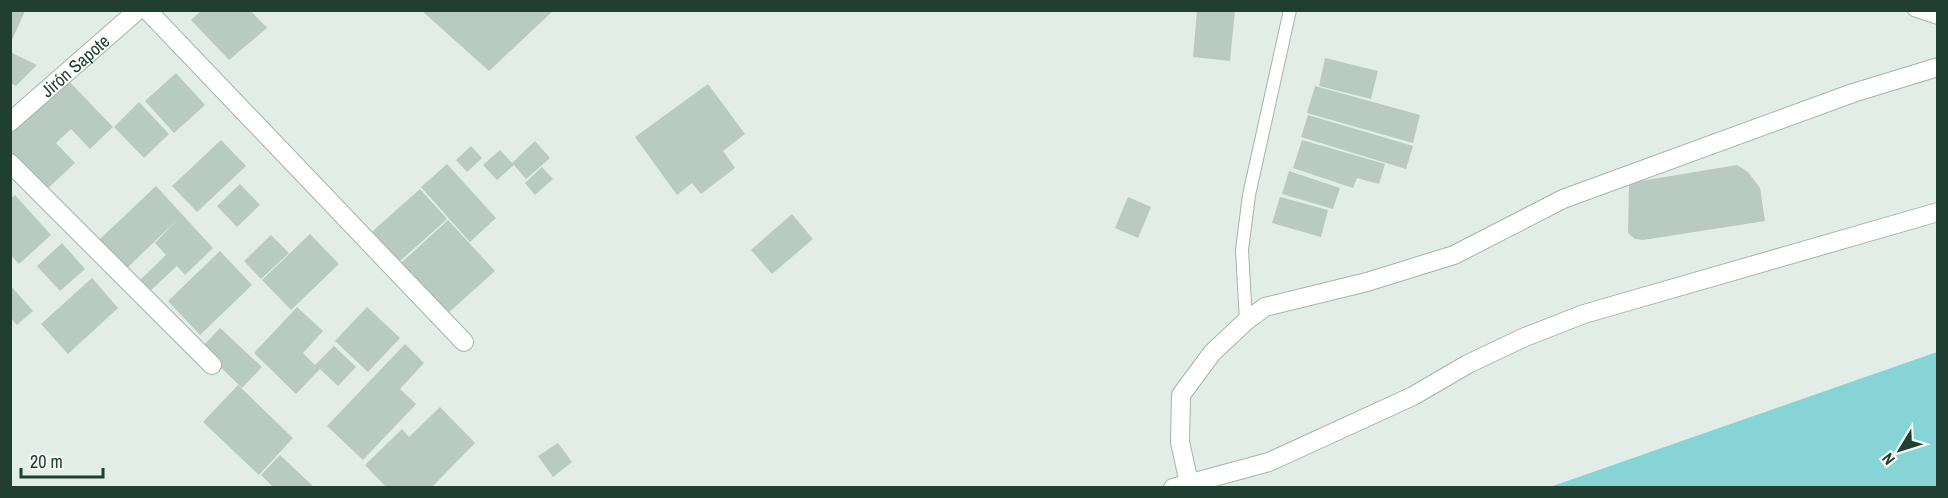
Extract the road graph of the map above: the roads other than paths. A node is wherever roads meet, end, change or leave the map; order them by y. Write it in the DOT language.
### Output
graph roads {
  1 [pos="138,10"];
  2 [pos="147,10"];
  3 [pos="1290,10"];
  4 [pos="1914,10"];
  5 [pos="1938,18"];
  6 [pos="1938,67"];
  7 [pos="10,122"];
  8 [pos="10,163"];
  9 [pos="1938,213"];
  10 [pos="1246,321"];
  11 [pos="464,342"];
  12 [pos="212,365"];
  13 [pos="1181,485"];
  1 -- 7 [label="street, Jirón Sapote"];
  2 -- 11 [label="street"];
  3 -- 10 [label="lane"];
  4 -- 5 [label="lane"];
  6 -- 10 [label="street"];
  8 -- 12 [label="street"];
  9 -- 13 [label="street"];
  10 -- 13 [label="street"];
}
